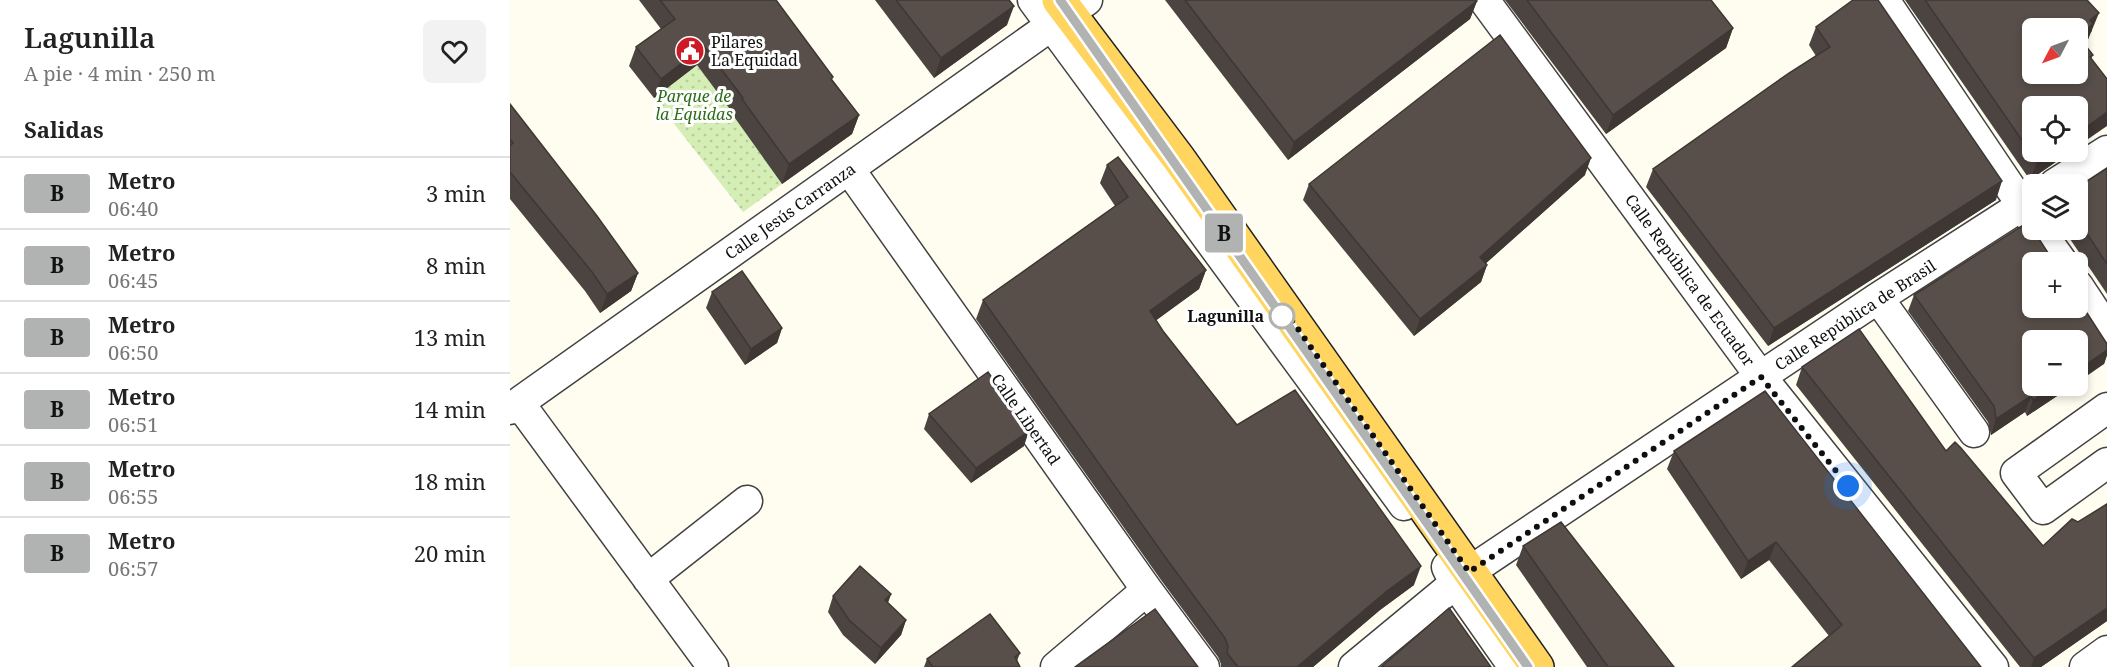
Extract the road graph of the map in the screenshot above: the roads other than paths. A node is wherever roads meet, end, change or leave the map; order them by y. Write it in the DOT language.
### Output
graph roads {
  1 [pos="1033,0"];
  2 [pos="1484,0"];
  3 [pos="1884,0"];
  4 [pos="1067,9"];
  5 [pos="2107,151"];
  6 [pos="849,169"];
  7 [pos="2071,174"];
  8 [pos="2022,198"];
  9 [pos="2022,212"];
  10 [pos="1878,298"];
  11 [pos="2088,301"];
  12 [pos="2107,330"];
  13 [pos="1761,377"];
  14 [pos="514,406"];
  15 [pos="2107,408"];
  16 [pos="1974,432"];
  17 [pos="2107,463"];
  18 [pos="747,501"];
  19 [pos="1462,578"];
  20 [pos="648,579"];
  21 [pos="1147,590"];
  22 [pos="2107,651"];
  23 [pos="713,667"];
  24 [pos="1056,667"];
  25 [pos="1204,667"];
  26 [pos="1354,667"];
  27 [pos="1514,667"];
  28 [pos="1537,667"];
  29 [pos="1993,667"];
  30 [pos="2085,667"];
  1 -- 4 [label="street"];
  2 -- 13 [label="street, Calle República de Ecuador"];
  3 -- 8 [label="street"];
  4 -- 6 [label="street, Calle Jesús Carranza"];
  4 -- 19 [label="main road"];
  5 -- 7 [label="street"];
  6 -- 14 [label="street, Calle Jesús Carranza"];
  6 -- 21 [label="street, Calle Libertad"];
  9 -- 10 [label="street, Calle República de Brasil"];
  10 -- 13 [label="street, Calle República de Brasil"];
  10 -- 16 [label="street"];
  11 -- 12 [label="street"];
  13 -- 19 [label="street, Calle República de Brasil"];
  13 -- 29 [label="street, Calle República de Ecuador"];
  14 -- 20 [label="street"];
  15 -- 17 [label="street"];
  18 -- 20 [label="street"];
  19 -- 26 [label="street, Calle República de Brasil"];
  19 -- 27 [label="street"];
  19 -- 28 [label="main road"];
  20 -- 23 [label="street"];
  21 -- 24 [label="street"];
  21 -- 25 [label="street, Calle Libertad"];
  22 -- 30 [label="street"];
}
